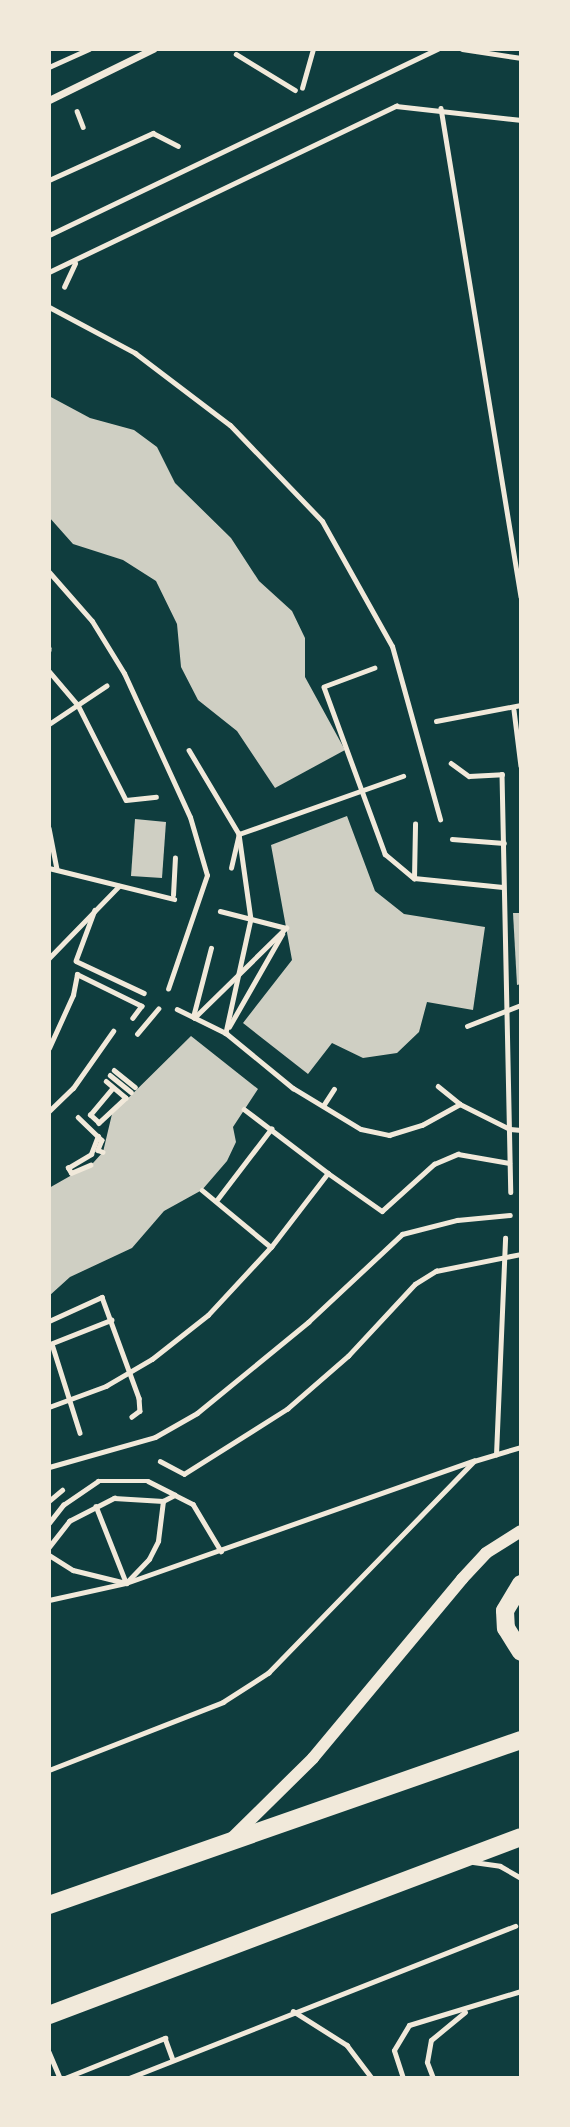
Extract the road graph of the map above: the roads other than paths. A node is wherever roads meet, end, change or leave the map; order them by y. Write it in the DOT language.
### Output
graph roads {
  1 [pos="153,49"];
  2 [pos="438,49"];
  3 [pos="462,49"];
  4 [pos="521,58"];
  5 [pos="49,100"];
  6 [pos="49,235"];
  7 [pos="49,307"];
  8 [pos="49,572"];
  9 [pos="440,819"];
  10 [pos="168,989"];
  11 [pos="113,1031"];
  12 [pos="49,1111"];
  13 [pos="510,1215"];
  14 [pos="49,1468"];
  15 [pos="521,1531"];
  16 [pos="521,1584"];
  17 [pos="521,1652"];
  18 [pos="521,1740"];
  19 [pos="521,1837"];
  20 [pos="229,1842"];
  21 [pos="456,1860"];
  22 [pos="521,1878"];
  23 [pos="49,1905"];
  24 [pos="521,1991"];
  25 [pos="474,2007"];
  26 [pos="49,2015"];
  27 [pos="403,2078"];
  28 [pos="433,2078"];
  1 -- 5 [label="street"];
  2 -- 6 [label="lane"];
  3 -- 4 [label="lane"];
  7 -- 9 [label="lane"];
  8 -- 10 [label="lane"];
  11 -- 12 [label="lane"];
  13 -- 14 [label="lane"];
  15 -- 20 [label="street"];
  16 -- 17 [label="main road"];
  18 -- 20 [label="main road"];
  19 -- 21 [label="main road"];
  20 -- 23 [label="main road"];
  21 -- 22 [label="lane"];
  21 -- 26 [label="main road"];
  24 -- 25 [label="lane"];
  25 -- 27 [label="lane"];
  25 -- 28 [label="lane"];
}
